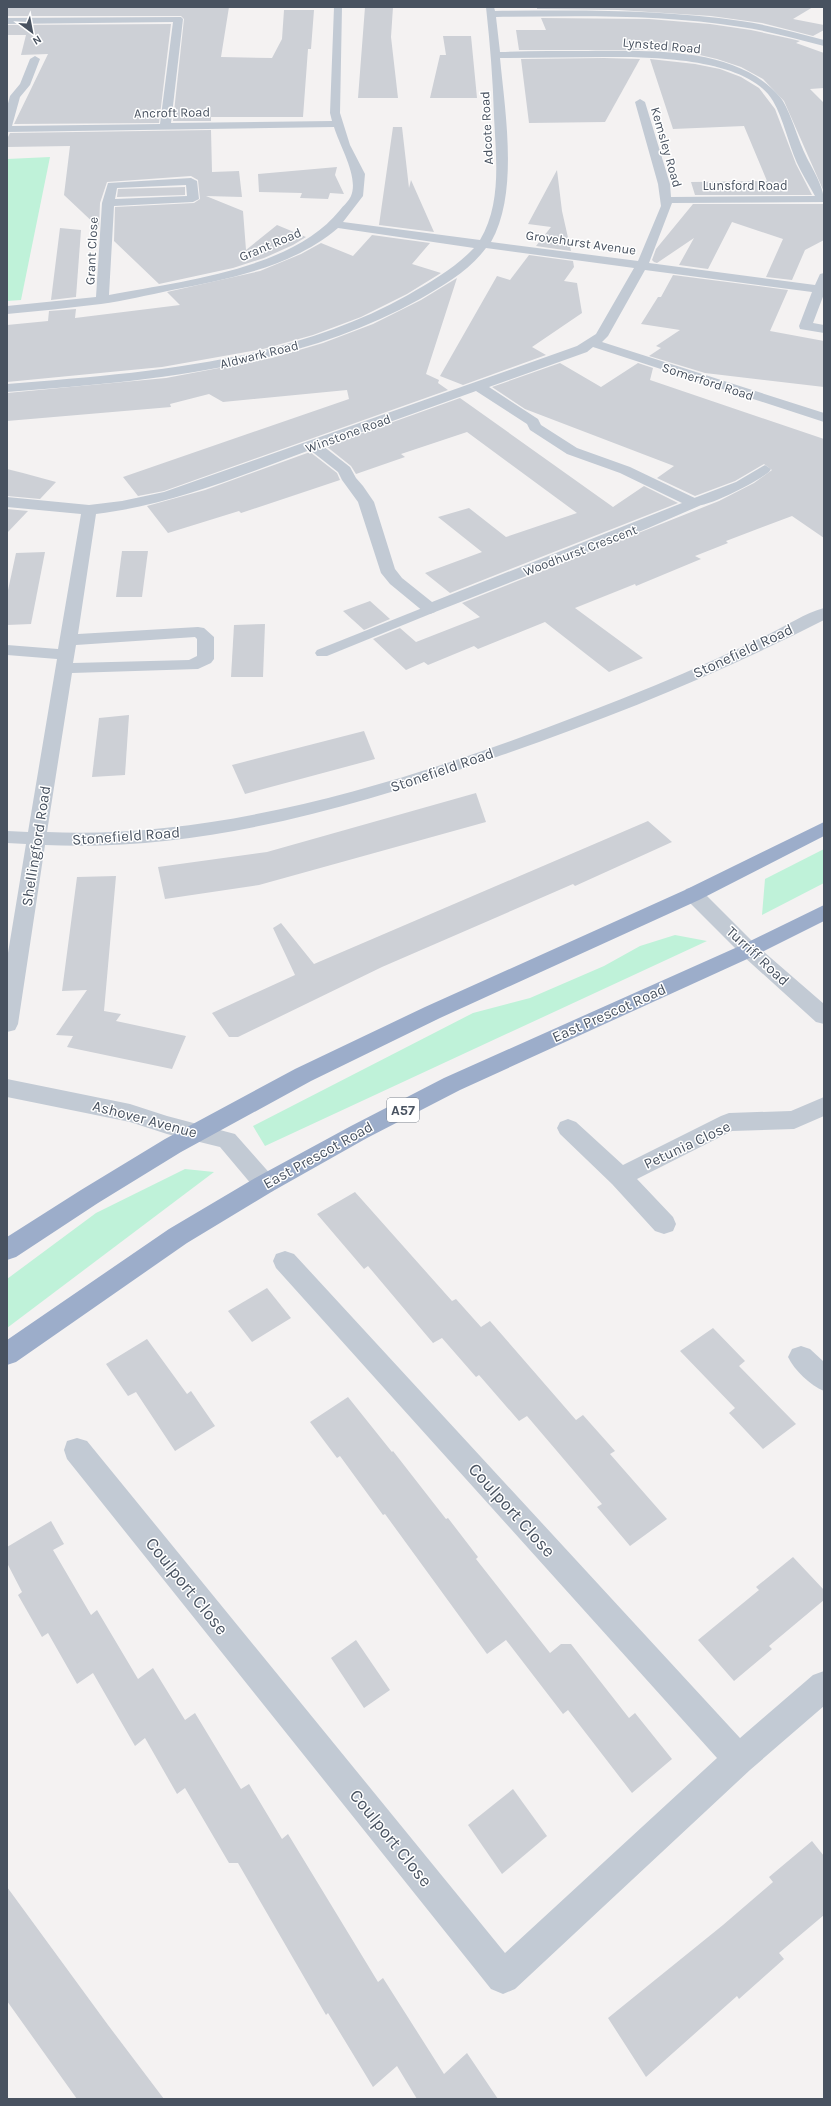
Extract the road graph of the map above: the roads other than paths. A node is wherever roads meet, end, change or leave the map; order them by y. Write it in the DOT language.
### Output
graph roads {
  1 [pos="338,7"];
  2 [pos="491,11"];
  3 [pos="7,21"];
  4 [pos="824,43"];
  5 [pos="496,55"];
  6 [pos="35,59"];
  7 [pos="640,102"];
  8 [pos="337,124"];
  9 [pos="165,126"];
  10 [pos="7,128"];
  11 [pos="823,199"];
  12 [pos="667,200"];
  13 [pos="108,203"];
  14 [pos="335,224"];
  15 [pos="485,244"];
  16 [pos="642,266"];
  17 [pos="824,278"];
  18 [pos="821,290"];
  19 [pos="102,300"];
  20 [pos="7,310"];
  21 [pos="824,329"];
  22 [pos="593,343"];
  23 [pos="478,386"];
  24 [pos="7,388"];
  25 [pos="824,418"];
  26 [pos="312,446"];
  27 [pos="765,469"];
  28 [pos="7,502"];
  29 [pos="694,503"];
  30 [pos="89,510"];
  31 [pos="430,609"];
  32 [pos="824,613"];
  33 [pos="7,650"];
  34 [pos="322,653"];
  35 [pos="66,654"];
  36 [pos="824,828"];
  37 [pos="7,837"];
  38 [pos="37,840"];
  39 [pos="693,894"];
  40 [pos="824,912"];
  41 [pos="749,950"];
  42 [pos="824,1016"];
  43 [pos="7,1024"];
  44 [pos="7,1088"];
  45 [pos="824,1106"];
  46 [pos="568,1128"];
  47 [pos="196,1133"];
  48 [pos="620,1177"];
  49 [pos="265,1184"];
  50 [pos="664,1224"];
  51 [pos="7,1250"];
  52 [pos="286,1261"];
  53 [pos="7,1354"];
  54 [pos="801,1357"];
  55 [pos="824,1379"];
  56 [pos="77,1450"];
  57 [pos="824,1686"];
  58 [pos="739,1759"];
  1 -- 8 [label="street, Grant Road"];
  2 -- 4 [label="street"];
  2 -- 5 [label="street, Adcote Road"];
  3 -- 9 [label="street"];
  5 -- 11 [label="street, Lynsted Road"];
  5 -- 15 [label="street, Adcote Road"];
  6 -- 10 [label="street"];
  7 -- 12 [label="street, Kemsley Road"];
  8 -- 9 [label="street, Ancroft Road"];
  8 -- 14 [label="street, Grant Road"];
  9 -- 10 [label="street, Ancroft Road"];
  11 -- 12 [label="street, Lunsford Road"];
  12 -- 16 [label="street, Kemsley Road"];
  13 -- 13 [label="street, Grant Close"];
  13 -- 19 [label="street, Grant Close"];
  14 -- 15 [label="street, Grovehurst Avenue"];
  14 -- 19 [label="street, Grant Road"];
  15 -- 16 [label="street, Grovehurst Avenue"];
  15 -- 24 [label="street, Aldwark Road"];
  16 -- 18 [label="street, Grovehurst Avenue"];
  16 -- 22 [label="street, Winstone Road"];
  17 -- 18 [label="street"];
  18 -- 21 [label="street"];
  19 -- 20 [label="street, Grant Road"];
  22 -- 23 [label="street, Winstone Road"];
  22 -- 25 [label="street, Somerford Road"];
  23 -- 26 [label="street, Winstone Road"];
  23 -- 29 [label="street"];
  26 -- 30 [label="street, Winstone Road"];
  26 -- 31 [label="street"];
  27 -- 29 [label="lane"];
  28 -- 30 [label="street, Winstone Road"];
  29 -- 31 [label="street, Woodhurst Crescent"];
  30 -- 35 [label="street, Shellingford Road"];
  31 -- 34 [label="lane"];
  32 -- 38 [label="street, Stonefield Road"];
  33 -- 35 [label="street"];
  35 -- 35 [label="street"];
  35 -- 38 [label="street, Shellingford Road"];
  36 -- 39 [label="highway"];
  37 -- 38 [label="street, Stonefield Road"];
  38 -- 43 [label="street, Shellingford Road"];
  39 -- 41 [label="street, Turriff Road"];
  39 -- 47 [label="highway"];
  40 -- 41 [label="highway, East Prescot Road / A57"];
  41 -- 42 [label="street, Turriff Road"];
  41 -- 49 [label="highway, East Prescot Road / A57"];
  44 -- 47 [label="street, Ashover Avenue"];
  45 -- 48 [label="street, Petunia Close"];
  46 -- 48 [label="street"];
  47 -- 49 [label="street, Ashover Avenue"];
  47 -- 51 [label="highway"];
  48 -- 50 [label="street"];
  49 -- 53 [label="highway, East Prescot Road / A57"];
  52 -- 58 [label="street, Coulport Close"];
  54 -- 55 [label="street"];
  56 -- 58 [label="street, Coulport Close"];
  57 -- 58 [label="street, Coulport Close"];
}
